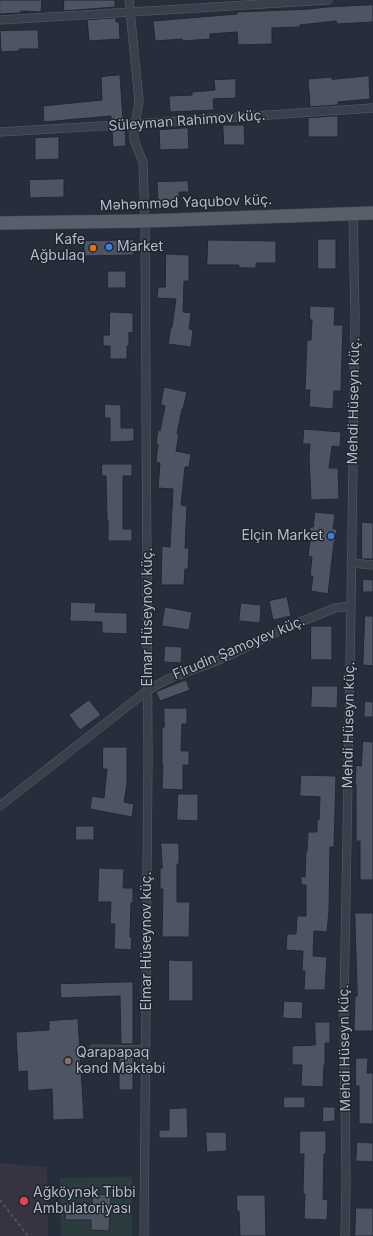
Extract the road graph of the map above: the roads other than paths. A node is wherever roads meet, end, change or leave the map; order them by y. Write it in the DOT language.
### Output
graph roads {
  1 [pos="129,0"];
  2 [pos="328,0"];
  3 [pos="130,12"];
  4 [pos="0,20"];
  5 [pos="373,108"];
  6 [pos="136,124"];
  7 [pos="0,132"];
  8 [pos="353,213"];
  9 [pos="373,213"];
  10 [pos="145,221"];
  11 [pos="0,223"];
  12 [pos="351,563"];
  13 [pos="373,565"];
  14 [pos="351,606"];
  15 [pos="148,690"];
  16 [pos="0,806"];
  17 [pos="92,1047"];
  18 [pos="146,1048"];
  19 [pos="144,1236"];
  20 [pos="345,1236"];
  1 -- 3 [label="street, Elmar Hüseynov küç."];
  2 -- 3 [label="street"];
  3 -- 4 [label="street"];
  3 -- 6 [label="street, Elmar Hüseynov küç."];
  5 -- 6 [label="street, Süleyman Rahimov küç."];
  6 -- 7 [label="street, Süleyman Rahimov küç."];
  6 -- 10 [label="street, Elmar Hüseynov küç."];
  8 -- 9 [label="main road, Məhəmməd Yaqubov küç."];
  8 -- 10 [label="main road, Məhəmməd Yaqubov küç."];
  8 -- 12 [label="street, Mehdi Hüseyn küç."];
  10 -- 11 [label="main road, Məhəmməd Yaqubov küç."];
  10 -- 15 [label="street, Elmar Hüseynov küç."];
  12 -- 13 [label="street"];
  12 -- 14 [label="street, Mehdi Hüseyn küç."];
  14 -- 15 [label="street, Firudin Şamoyev küç."];
  14 -- 20 [label="street, Mehdi Hüseyn küç."];
  15 -- 16 [label="street, Firudin Şamoyev küç."];
  15 -- 18 [label="street, Elmar Hüseynov küç."];
  17 -- 18 [label="lane"];
  18 -- 19 [label="street, Elmar Hüseynov küç."];
}
